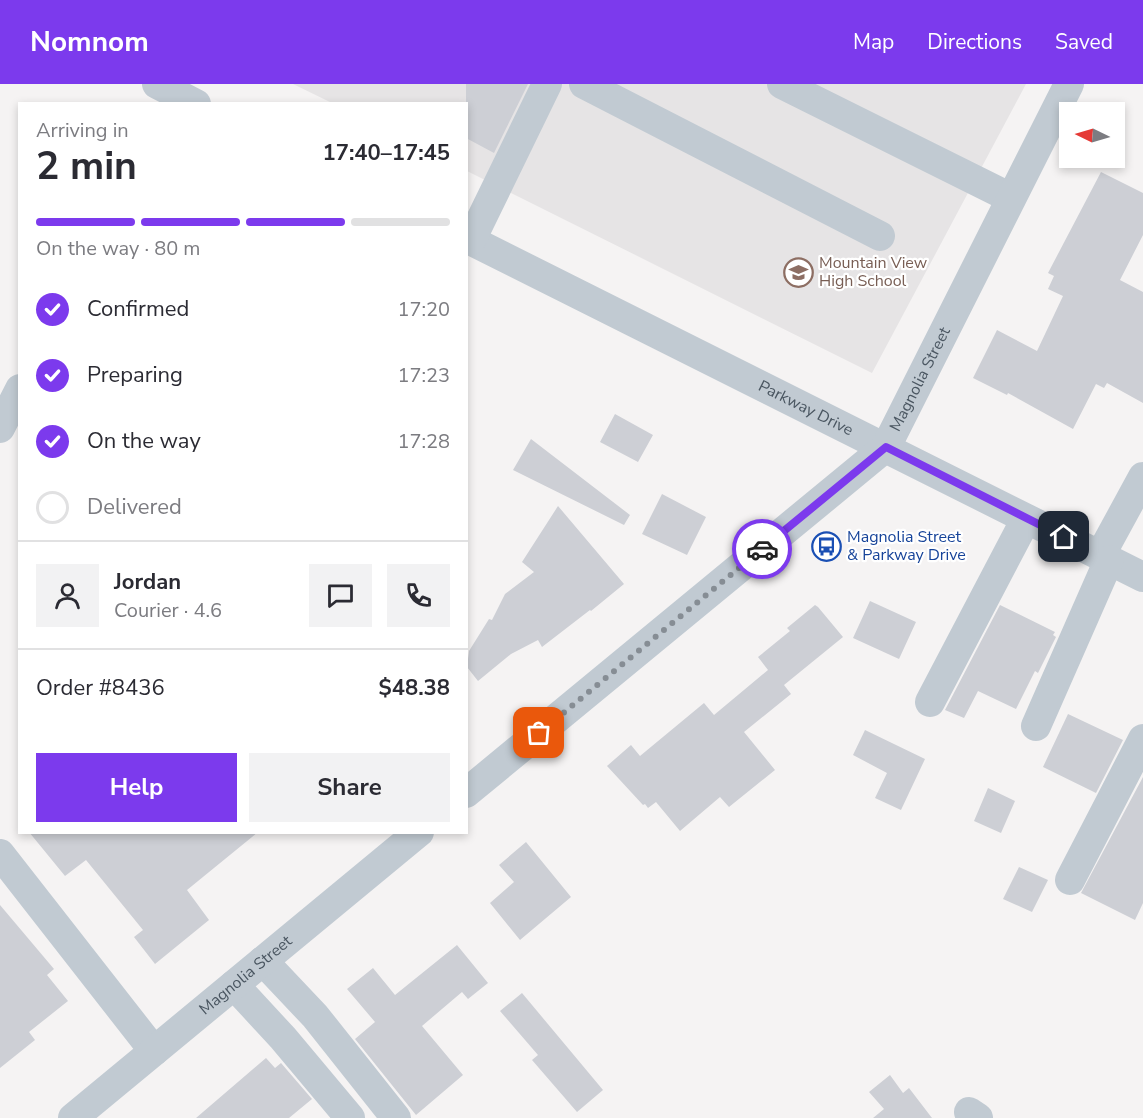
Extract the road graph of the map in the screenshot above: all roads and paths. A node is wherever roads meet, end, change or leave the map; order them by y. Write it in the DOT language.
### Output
graph roads {
  1 [pos="547,84"];
  2 [pos="584,84"];
  3 [pos="782,84"];
  4 [pos="1069,84"];
  5 [pos="163,92"];
  6 [pos="190,102"];
  7 [pos="1011,198"];
  8 [pos="880,236"];
  9 [pos="469,239"];
  10 [pos="18,393"];
  11 [pos="0,428"];
  12 [pos="886,447"];
  13 [pos="1143,477"];
  14 [pos="1026,519"];
  15 [pos="1104,558"];
  16 [pos="1143,577"];
  17 [pos="930,702"];
  18 [pos="1036,726"];
  19 [pos="1143,739"];
  20 [pos="468,791"];
  21 [pos="417,834"];
  22 [pos="0,854"];
  23 [pos="1070,880"];
  24 [pos="263,961"];
  25 [pos="234,985"];
  26 [pos="154,1051"];
  27 [pos="73,1118"];
  28 [pos="350,1118"];
  29 [pos="396,1118"];
  1 -- 9 [label="street"];
  2 -- 8 [label="street"];
  3 -- 7 [label="street"];
  4 -- 7 [label="street, Magnolia Street"];
  5 -- 6 [label="street"];
  7 -- 12 [label="street, Magnolia Street"];
  9 -- 12 [label="street, Parkway Drive"];
  10 -- 11 [label="street"];
  12 -- 14 [label="street, Parkway Drive"];
  12 -- 20 [label="street, Magnolia Street"];
  13 -- 15 [label="street"];
  14 -- 15 [label="street, Parkway Drive"];
  14 -- 17 [label="street"];
  15 -- 16 [label="street, Parkway Drive"];
  15 -- 18 [label="street"];
  19 -- 23 [label="street"];
  21 -- 24 [label="street, Magnolia Street"];
  22 -- 26 [label="street"];
  24 -- 25 [label="street, Magnolia Street"];
  24 -- 29 [label="street"];
  25 -- 26 [label="street, Magnolia Street"];
  25 -- 28 [label="street"];
  26 -- 27 [label="street, Magnolia Street"];
}
